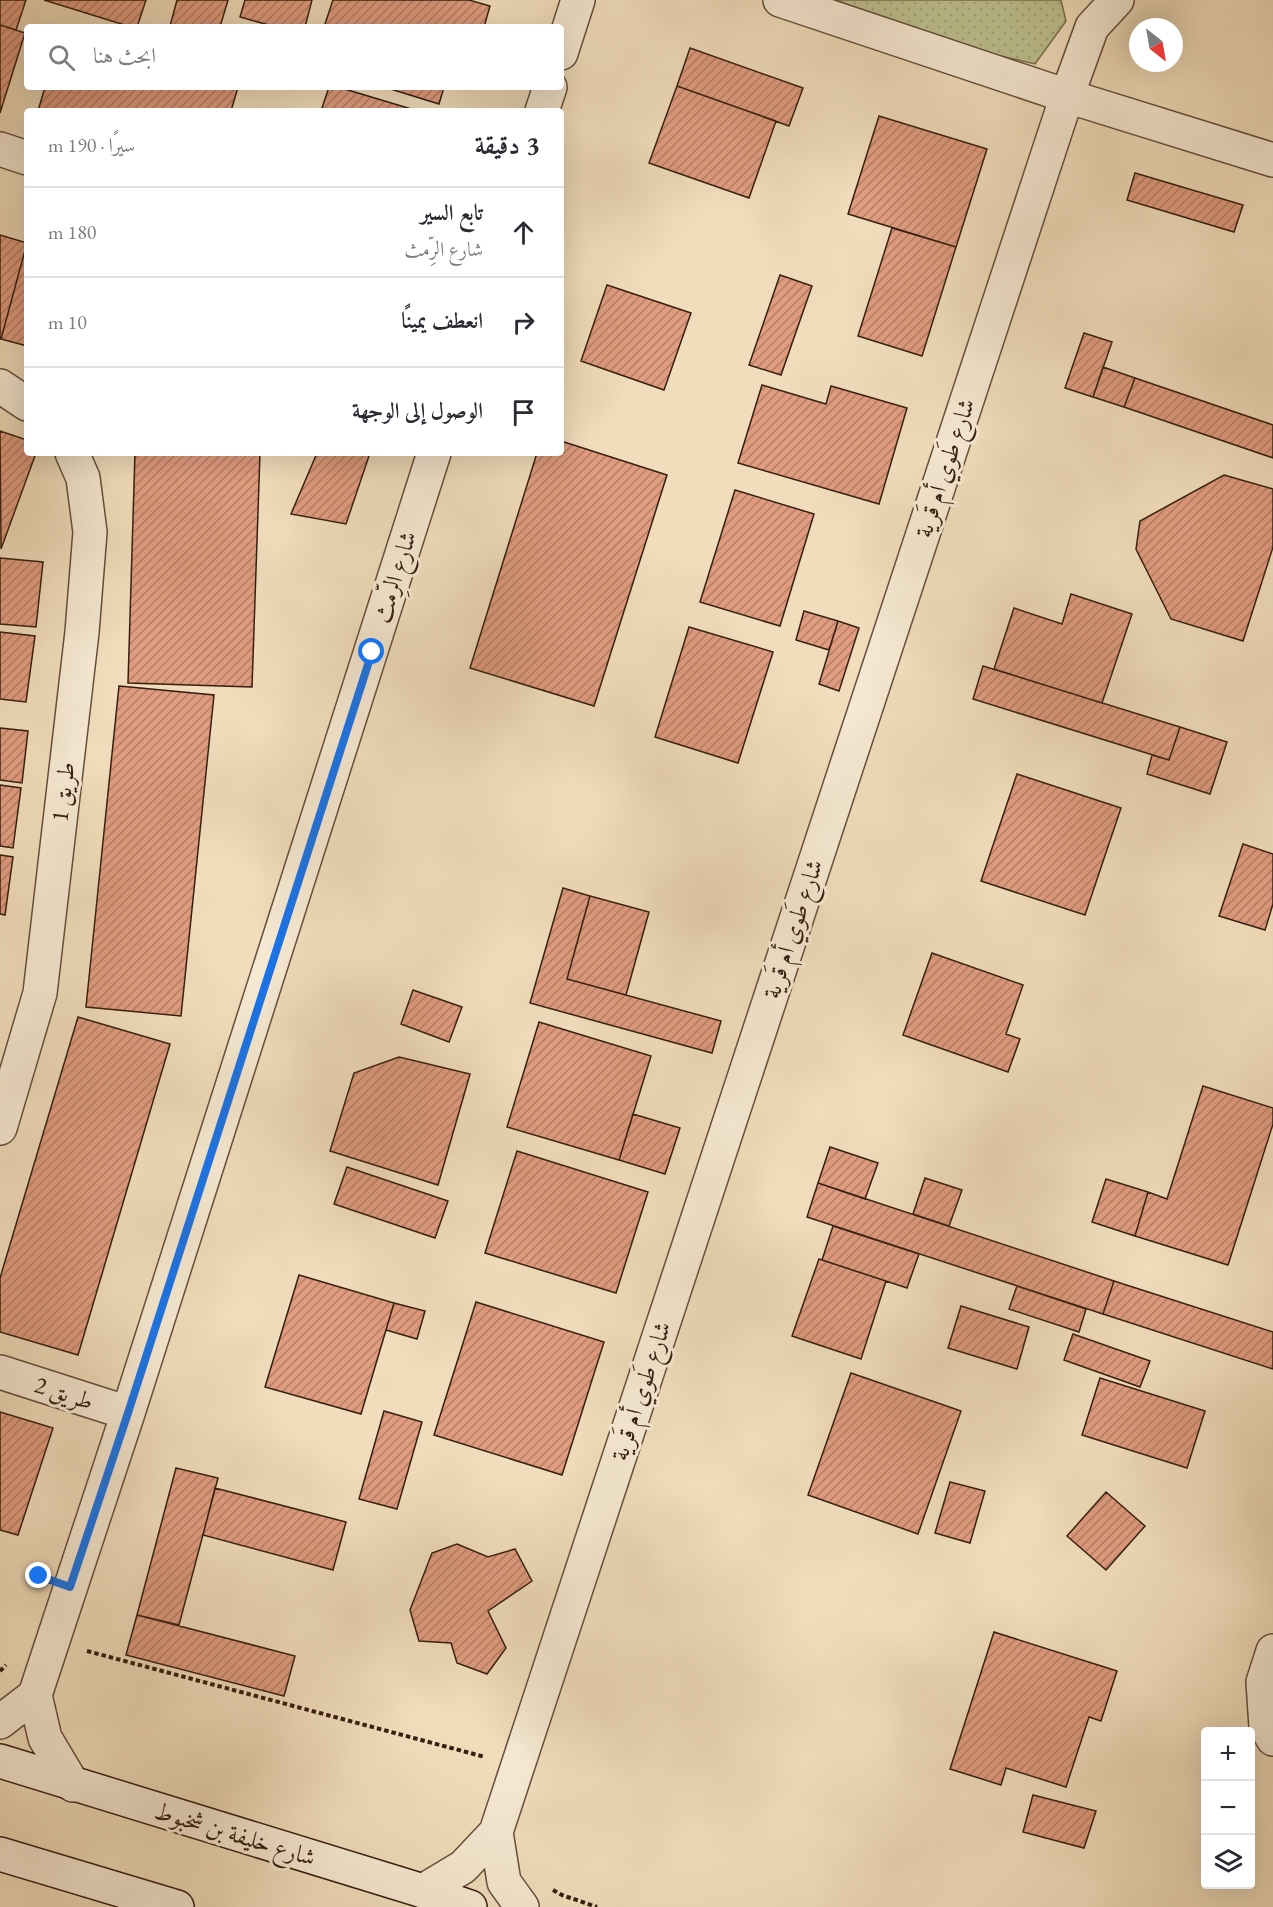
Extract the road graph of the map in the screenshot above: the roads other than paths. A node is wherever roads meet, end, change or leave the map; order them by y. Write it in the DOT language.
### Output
graph roads {
  1 [pos="578,0"];
  2 [pos="780,0"];
  3 [pos="1117,0"];
  4 [pos="1087,14"];
  5 [pos="564,44"];
  6 [pos="549,90"];
  7 [pos="1067,96"];
  8 [pos="544,108"];
  9 [pos="0,149"];
  10 [pos="24,157"];
  11 [pos="1273,160"];
  12 [pos="0,386"];
  13 [pos="24,402"];
  14 [pos="73,456"];
  15 [pos="433,456"];
  16 [pos="0,1128"];
  17 [pos="0,1372"];
  18 [pos="128,1413"];
  19 [pos="1273,1651"];
  20 [pos="35,1695"];
  21 [pos="0,1722"];
  22 [pos="1273,1739"];
  23 [pos="0,1761"];
  24 [pos="73,1785"];
  25 [pos="496,1832"];
  26 [pos="0,1854"];
  27 [pos="423,1891"];
  28 [pos="177,1907"];
  29 [pos="470,1907"];
  30 [pos="522,1907"];
  1 -- 5 [label="street"];
  2 -- 7 [label="street"];
  3 -- 4 [label="street, شارع طَوي أم قَرية"];
  4 -- 7 [label="street, شارع طَوي أم قَرية"];
  6 -- 8 [label="street"];
  7 -- 11 [label="street"];
  7 -- 25 [label="street, شارع طَوي أم قَرية"];
  9 -- 10 [label="street"];
  12 -- 13 [label="street"];
  14 -- 16 [label="street, طريق 1"];
  15 -- 18 [label="street, شارع الرِّمث"];
  17 -- 18 [label="street, طريق 2"];
  18 -- 20 [label="street, شارع الرِّمث"];
  19 -- 22 [label="street"];
  20 -- 21 [label="street"];
  20 -- 24 [label="street"];
  23 -- 24 [label="street, شارع خليفة بن شخبوط"];
  24 -- 27 [label="street, شارع خليفة بن شخبوط"];
  25 -- 27 [label="street, شارع طَوي أم قَرية"];
  25 -- 30 [label="street, شارع طَوي أم قَرية"];
  26 -- 28 [label="street"];
  27 -- 29 [label="street, شارع خليفة بن شخبوط"];
}
